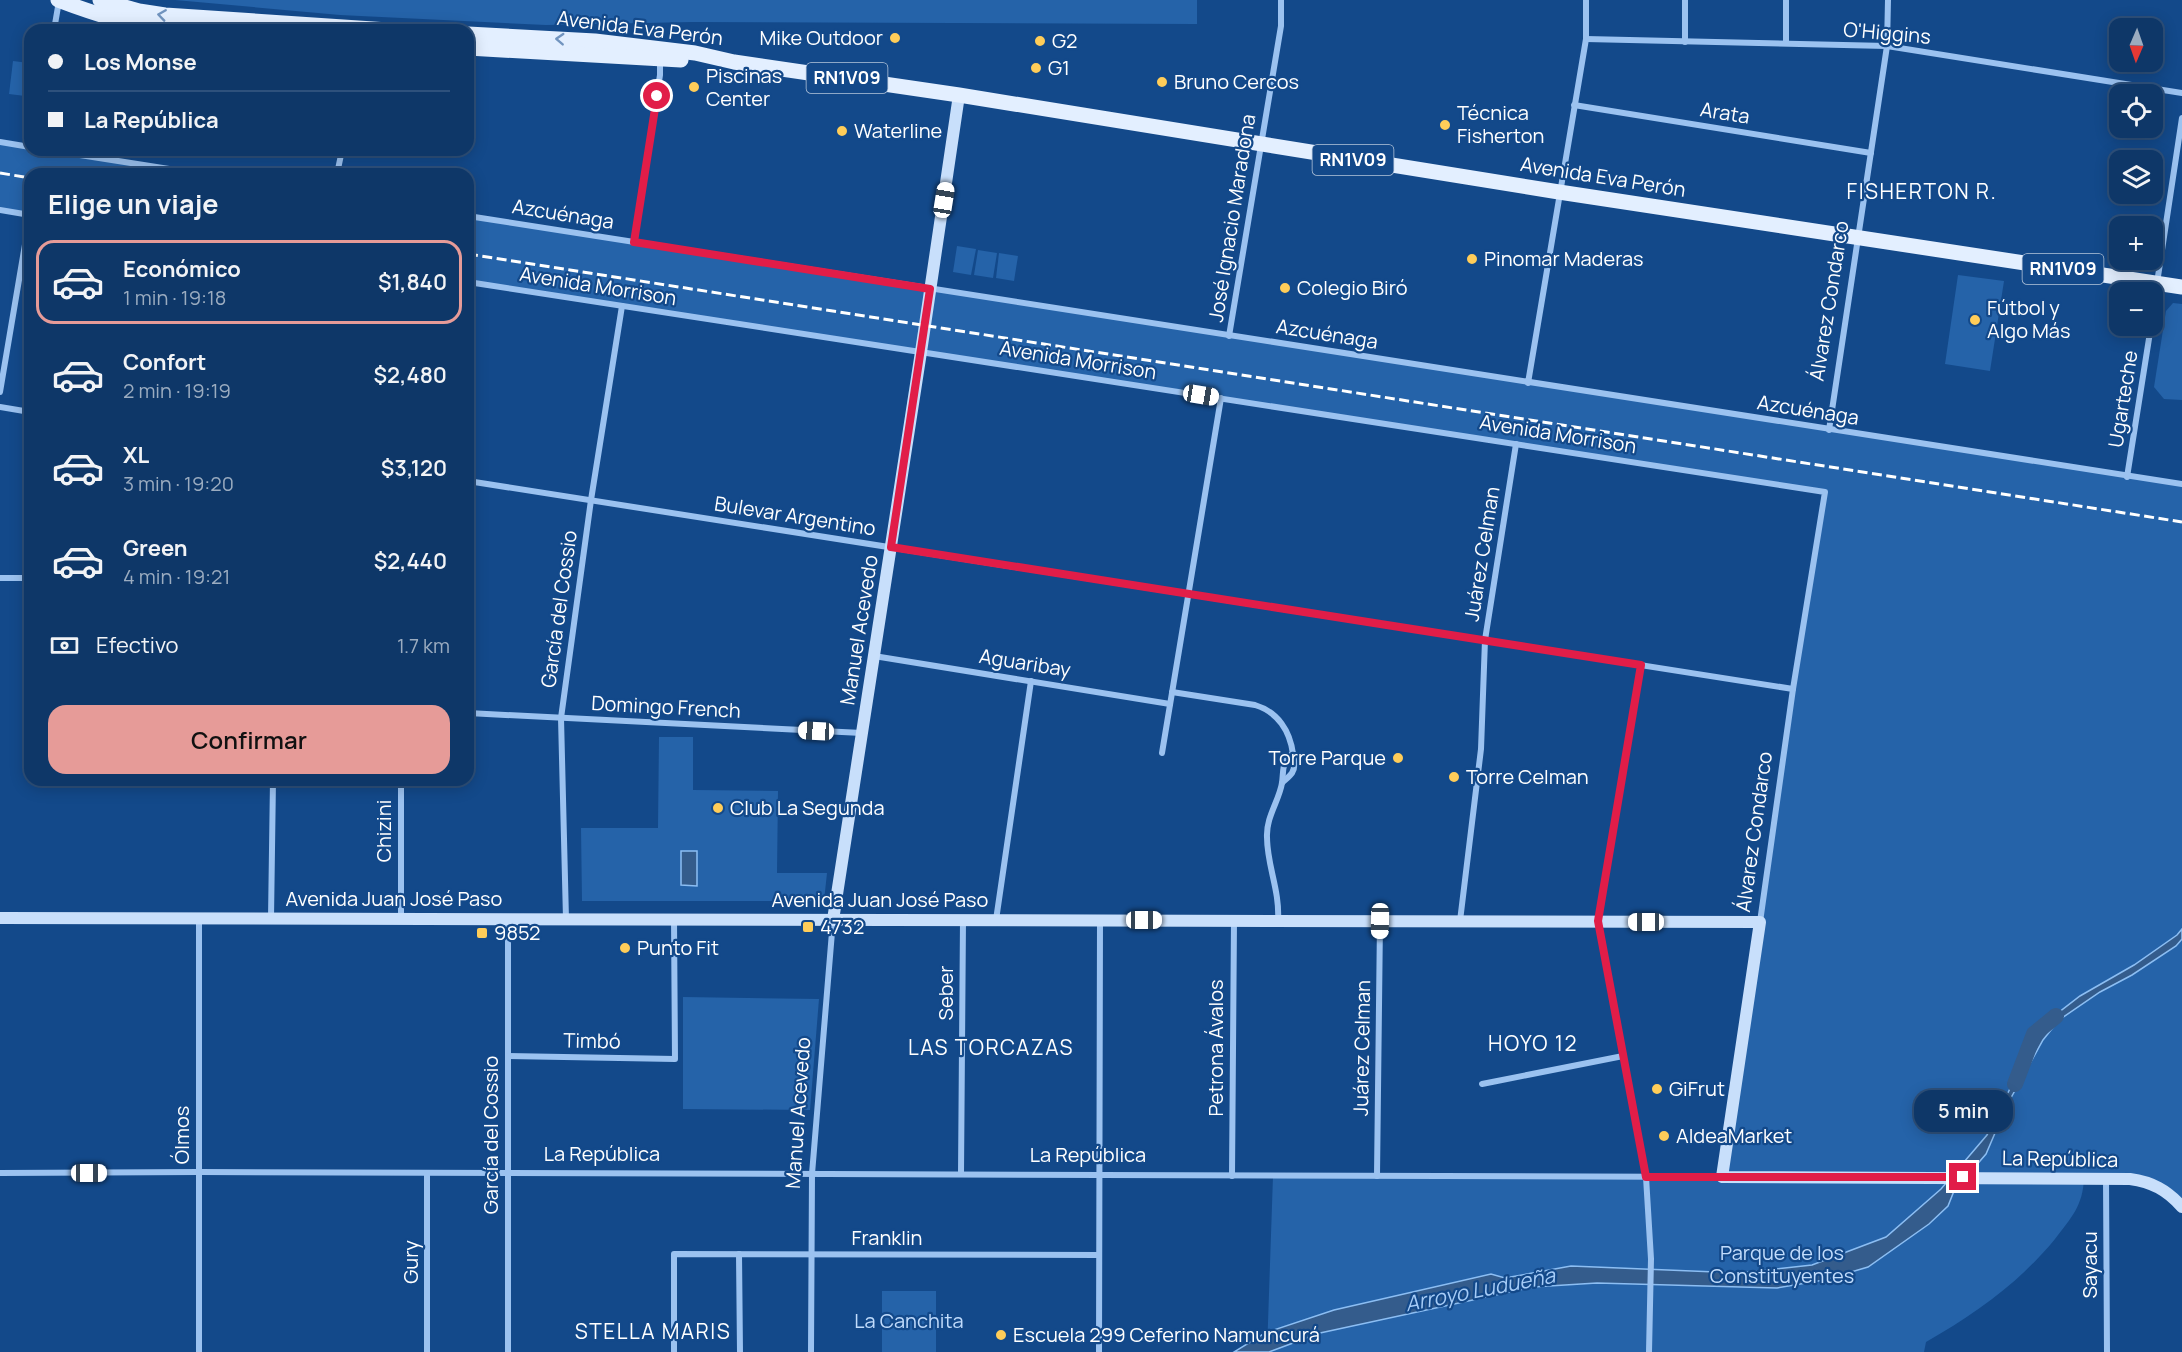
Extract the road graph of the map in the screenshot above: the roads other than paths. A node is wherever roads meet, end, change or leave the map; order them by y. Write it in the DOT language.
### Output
graph roads {
  1 [pos="59,0"];
  2 [pos="100,0"];
  3 [pos="1281,0"];
  4 [pos="1586,0"];
  5 [pos="1685,0"];
  6 [pos="1786,0"];
  7 [pos="1888,0"];
  8 [pos="55,24"];
  9 [pos="130,24"];
  10 [pos="293,24"];
  11 [pos="474,34"];
  12 [pos="1586,39"];
  13 [pos="1685,42"];
  14 [pos="1786,43"];
  15 [pos="1887,46"];
  16 [pos="474,48"];
  17 [pos="660,53"];
  18 [pos="2182,93"];
  19 [pos="959,95"];
  20 [pos="1574,105"];
  21 [pos="2182,118"];
  22 [pos="0,142"];
  23 [pos="1260,145"];
  24 [pos="24,146"];
  25 [pos="1871,153"];
  26 [pos="86,156"];
  27 [pos="163,168"];
  28 [pos="1559,192"];
  29 [pos="0,210"];
  30 [pos="24,214"];
  31 [pos="474,217"];
  32 [pos="1858,238"];
  33 [pos="634,242"];
  34 [pos="24,250"];
  35 [pos="2145,282"];
  36 [pos="2158,282"];
  37 [pos="474,283"];
  38 [pos="2163,285"];
  39 [pos="2182,287"];
  40 [pos="930,289"];
  41 [pos="622,306"];
  42 [pos="1229,336"];
  43 [pos="2149,336"];
  44 [pos="921,352"];
  45 [pos="1528,383"];
  46 [pos="0,392"];
  47 [pos="1221,398"];
  48 [pos="0,407"];
  49 [pos="24,411"];
  50 [pos="1829,430"];
  51 [pos="1516,444"];
  52 [pos="2127,477"];
  53 [pos="474,482"];
  54 [pos="2182,484"];
  55 [pos="1825,492"];
  56 [pos="591,500"];
  57 [pos="891,547"];
  58 [pos="0,578"];
  59 [pos="24,578"];
  60 [pos="1188,594"];
  61 [pos="1485,640"];
  62 [pos="874,656"];
  63 [pos="1641,665"];
  64 [pos="1031,681"];
  65 [pos="1793,689"];
  66 [pos="1172,692"];
  67 [pos="1170,704"];
  68 [pos="474,713"];
  69 [pos="561,718"];
  70 [pos="862,733"];
  71 [pos="1162,753"];
  72 [pos="1293,753"];
  73 [pos="1282,783"];
  74 [pos="273,786"];
  75 [pos="401,786"];
  76 [pos="0,918"];
  77 [pos="199,918"];
  78 [pos="271,918"];
  79 [pos="401,919"];
  80 [pos="508,919"];
  81 [pos="566,919"];
  82 [pos="674,919"];
  83 [pos="833,920"];
  84 [pos="963,920"];
  85 [pos="996,920"];
  86 [pos="1100,920"];
  87 [pos="1234,921"];
  88 [pos="1278,921"];
  89 [pos="1380,921"];
  90 [pos="1460,921"];
  91 [pos="1598,921"];
  92 [pos="1760,922"];
  93 [pos="508,1056"];
  94 [pos="1623,1056"];
  95 [pos="1482,1084"];
  96 [pos="199,1172"];
  97 [pos="0,1173"];
  98 [pos="427,1173"];
  99 [pos="508,1173"];
  100 [pos="812,1174"];
  101 [pos="961,1174"];
  102 [pos="1100,1175"];
  103 [pos="1232,1176"];
  104 [pos="1377,1176"];
  105 [pos="1646,1177"];
  106 [pos="1722,1177"];
  107 [pos="2106,1179"];
  108 [pos="2182,1207"];
  109 [pos="739,1254"];
  110 [pos="812,1254"];
  111 [pos="1099,1255"];
  112 [pos="199,1352"];
  113 [pos="427,1352"];
  114 [pos="508,1352"];
  115 [pos="674,1352"];
  116 [pos="740,1352"];
  117 [pos="811,1352"];
  118 [pos="1099,1352"];
  119 [pos="1649,1352"];
  120 [pos="2107,1352"];
  1 -- 8 [label="street"];
  1 -- 9 [label="main road"];
  10 -- 2 [label="main road, one-way"];
  3 -- 23 [label="street, José Ignacio Maradona"];
  4 -- 12 [label="street"];
  5 -- 13 [label="street"];
  6 -- 14 [label="street"];
  7 -- 15 [label="street, Álvarez Condarco"];
  17 -- 11 [label="main road, Avenida Eva Perón / RN1V09, one-way"];
  12 -- 13 [label="street, O'Higgins"];
  12 -- 20 [label="street"];
  13 -- 14 [label="street, O'Higgins"];
  14 -- 15 [label="street, O'Higgins"];
  15 -- 18 [label="street, O'Higgins"];
  15 -- 25 [label="street, Álvarez Condarco"];
  16 -- 17 [label="main road, Avenida Eva Perón / RN1V09"];
  17 -- 19 [label="main road, Avenida Eva Perón / RN1V09"];
  17 -- 33 [label="street"];
  19 -- 23 [label="main road, Avenida Eva Perón / RN1V09"];
  19 -- 40 [label="main road, Manuel Acevedo"];
  20 -- 25 [label="street, Arata"];
  20 -- 28 [label="street"];
  21 -- 36 [label="street"];
  22 -- 24 [label="street"];
  23 -- 28 [label="main road, Avenida Eva Perón / RN1V09"];
  23 -- 42 [label="street, José Ignacio Maradona"];
  25 -- 32 [label="street, Álvarez Condarco"];
  26 -- 27 [label="street"];
  28 -- 32 [label="main road, Avenida Eva Perón / RN1V09"];
  28 -- 45 [label="street"];
  29 -- 30 [label="street"];
  31 -- 33 [label="street, Azcuénaga"];
  32 -- 35 [label="main road, Avenida Eva Perón / RN1V09"];
  32 -- 50 [label="street, Álvarez Condarco"];
  33 -- 40 [label="street, Azcuénaga"];
  34 -- 46 [label="street"];
  37 -- 41 [label="street, Avenida Morrison"];
  38 -- 39 [label="main road, Avenida Eva Perón / RN1V09"];
  40 -- 42 [label="street, Azcuénaga"];
  40 -- 44 [label="main road, Manuel Acevedo"];
  41 -- 44 [label="street, Avenida Morrison"];
  41 -- 56 [label="street, García del Cossio"];
  42 -- 45 [label="street, Azcuénaga"];
  43 -- 52 [label="street, Ugarteche"];
  44 -- 47 [label="street, Avenida Morrison"];
  44 -- 57 [label="main road, Manuel Acevedo"];
  45 -- 50 [label="street, Azcuénaga"];
  47 -- 51 [label="street, Avenida Morrison"];
  47 -- 60 [label="street"];
  48 -- 49 [label="street"];
  50 -- 52 [label="street, Azcuénaga"];
  51 -- 55 [label="street, Avenida Morrison"];
  51 -- 61 [label="street, Juárez Celman"];
  52 -- 54 [label="street, Azcuénaga"];
  53 -- 56 [label="street, Bulevar Argentino"];
  55 -- 65 [label="street, Álvarez Condarco"];
  56 -- 57 [label="street, Bulevar Argentino"];
  56 -- 69 [label="street, García del Cossio"];
  57 -- 60 [label="street, Bulevar Argentino"];
  57 -- 62 [label="main road, Manuel Acevedo"];
  58 -- 59 [label="street"];
  60 -- 61 [label="street, Bulevar Argentino"];
  60 -- 66 [label="street"];
  61 -- 63 [label="street, Bulevar Argentino"];
  61 -- 90 [label="street, Juárez Celman"];
  62 -- 64 [label="street, Aguaribay"];
  62 -- 70 [label="main road, Manuel Acevedo"];
  63 -- 65 [label="street, Bulevar Argentino"];
  63 -- 91 [label="street"];
  64 -- 67 [label="street, Aguaribay"];
  64 -- 85 [label="street"];
  65 -- 92 [label="street, Álvarez Condarco"];
  66 -- 67 [label="street"];
  66 -- 72 [label="street"];
  67 -- 71 [label="street"];
  68 -- 69 [label="street, Domingo French"];
  69 -- 70 [label="street, Domingo French"];
  69 -- 81 [label="street, García del Cossio"];
  70 -- 83 [label="main road, Manuel Acevedo"];
  72 -- 73 [label="street"];
  72 -- 73 [label="street"];
  73 -- 88 [label="street"];
  74 -- 78 [label="street"];
  75 -- 79 [label="street, Chizini"];
  76 -- 77 [label="main road, Avenida Juan José Paso"];
  77 -- 78 [label="main road, Avenida Juan José Paso"];
  77 -- 96 [label="street, Ólmos"];
  78 -- 79 [label="main road, Avenida Juan José Paso"];
  79 -- 80 [label="main road, Avenida Juan José Paso"];
  80 -- 81 [label="main road, Avenida Juan José Paso"];
  80 -- 93 [label="street, García del Cossio"];
  81 -- 82 [label="main road, Avenida Juan José Paso"];
  82 -- 83 [label="main road, Avenida Juan José Paso"];
  82 -- 93 [label="street, Timbó"];
  83 -- 84 [label="main road, Avenida Juan José Paso"];
  83 -- 100 [label="street, Manuel Acevedo"];
  84 -- 85 [label="main road, Avenida Juan José Paso"];
  84 -- 101 [label="street, Seber"];
  85 -- 86 [label="main road, Avenida Juan José Paso"];
  86 -- 87 [label="main road, Avenida Juan José Paso"];
  86 -- 102 [label="street"];
  87 -- 88 [label="main road, Avenida Juan José Paso"];
  87 -- 103 [label="street, Petrona Ávalos"];
  88 -- 89 [label="main road, Avenida Juan José Paso"];
  89 -- 90 [label="main road, Avenida Juan José Paso"];
  89 -- 104 [label="street, Juárez Celman"];
  90 -- 91 [label="main road, Avenida Juan José Paso"];
  91 -- 92 [label="main road, Avenida Juan José Paso"];
  91 -- 94 [label="street"];
  92 -- 106 [label="main road, Álvarez Condarco"];
  93 -- 99 [label="street, García del Cossio"];
  94 -- 95 [label="street"];
  94 -- 105 [label="street"];
  96 -- 97 [label="street, La República"];
  96 -- 98 [label="street, La República"];
  96 -- 112 [label="street, Ólmos"];
  98 -- 99 [label="street, La República"];
  98 -- 113 [label="street, Gury"];
  99 -- 100 [label="street, La República"];
  99 -- 114 [label="street, García del Cossio"];
  100 -- 101 [label="street, La República"];
  100 -- 110 [label="street, Manuel Acevedo"];
  101 -- 102 [label="street, La República"];
  102 -- 103 [label="street, La República"];
  102 -- 111 [label="street"];
  103 -- 104 [label="street, La República"];
  104 -- 105 [label="street, La República"];
  105 -- 106 [label="street, La República"];
  105 -- 119 [label="street"];
  106 -- 107 [label="main road, La República"];
  107 -- 108 [label="main road, La República"];
  107 -- 120 [label="street, Sayacu"];
  109 -- 110 [label="street, Franklin"];
  109 -- 115 [label="street, Franklin"];
  109 -- 116 [label="street"];
  110 -- 111 [label="street, Franklin"];
  110 -- 117 [label="street, Manuel Acevedo"];
  111 -- 118 [label="street"];
}
